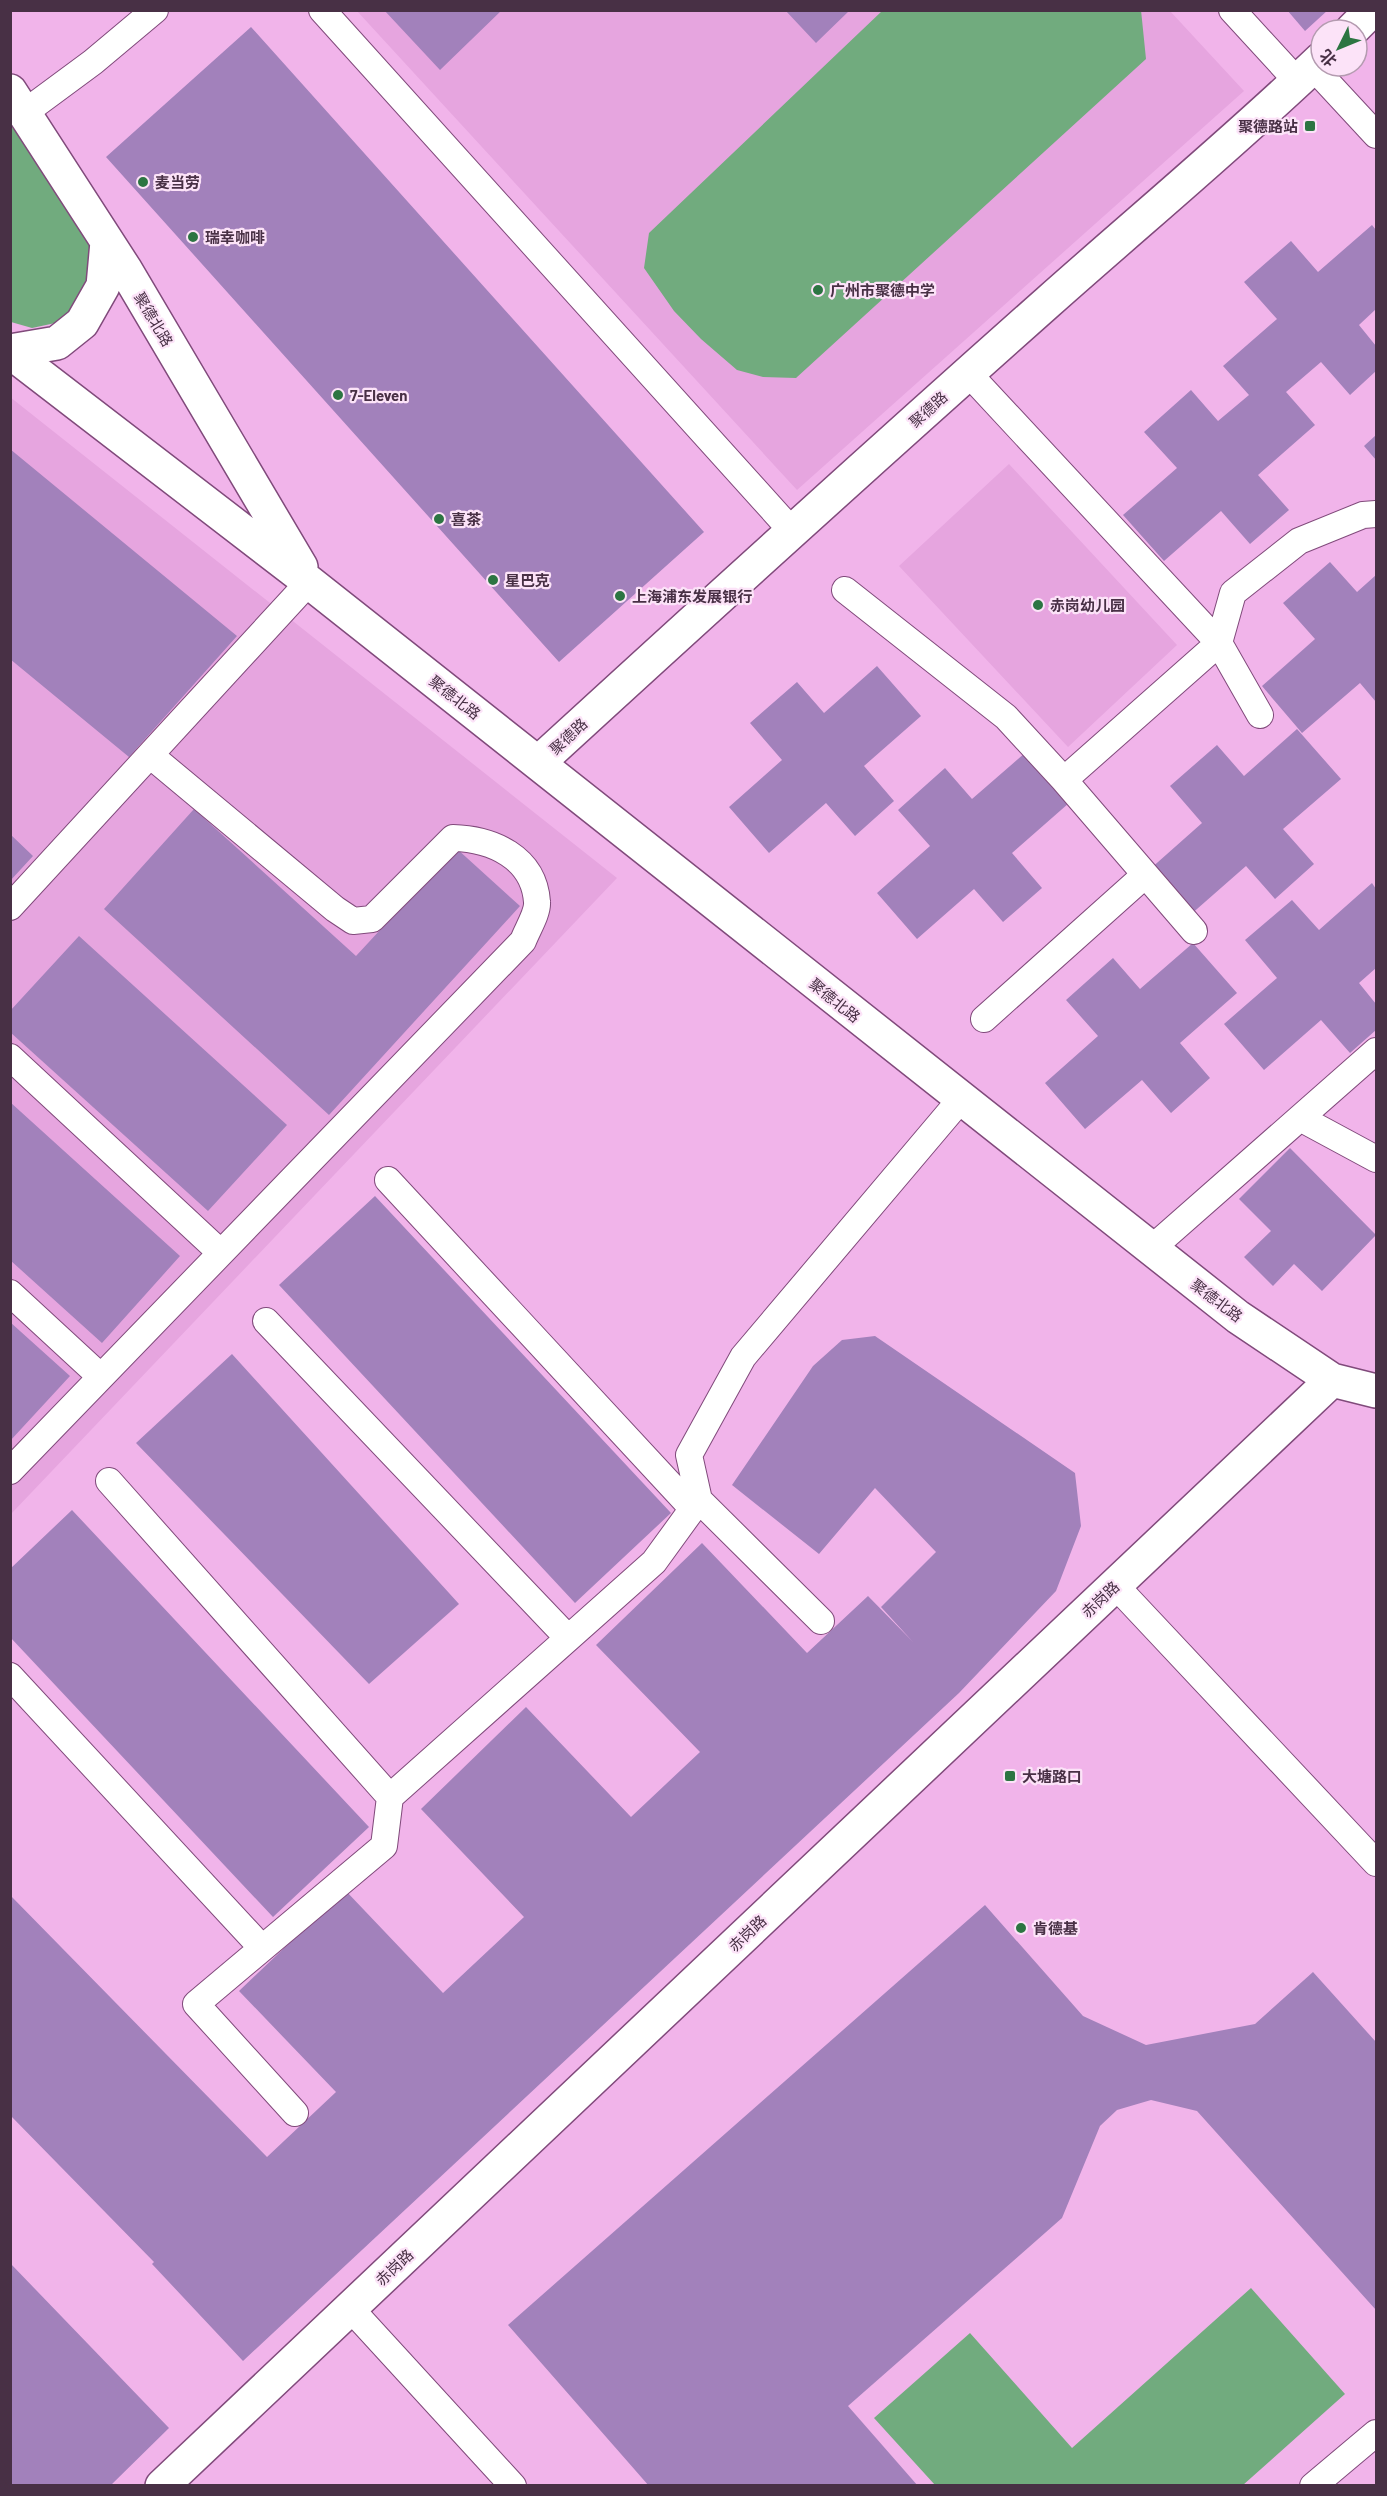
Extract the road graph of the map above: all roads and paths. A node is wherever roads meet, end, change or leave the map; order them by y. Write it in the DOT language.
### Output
graph roads {
  1 [pos="155,10"];
  2 [pos="322,10"];
  3 [pos="1232,10"];
  4 [pos="1309,68"];
  5 [pos="1309,71"];
  6 [pos="1320,78"];
  7 [pos="17,102"];
  8 [pos="1377,135"];
  9 [pos="107,242"];
  10 [pos="10,352"];
  11 [pos="968,373"];
  12 [pos="1377,514"];
  13 [pos="792,531"];
  14 [pos="309,582"];
  15 [pos="845,590"];
  16 [pos="1219,643"];
  17 [pos="1260,715"];
  18 [pos="150,754"];
  19 [pos="538,763"];
  20 [pos="1064,780"];
  21 [pos="1145,875"];
  22 [pos="10,907"];
  23 [pos="1194,931"];
  24 [pos="984,1019"];
  25 [pos="1377,1051"];
  26 [pos="10,1057"];
  27 [pos="961,1099"];
  28 [pos="1300,1118"];
  29 [pos="1377,1159"];
  30 [pos="388,1180"];
  31 [pos="1151,1249"];
  32 [pos="221,1253"];
  33 [pos="10,1293"];
  34 [pos="266,1321"];
  35 [pos="101,1377"];
  36 [pos="1332,1380"];
  37 [pos="1377,1391"];
  38 [pos="10,1471"];
  39 [pos="109,1481"];
  40 [pos="695,1504"];
  41 [pos="1115,1585"];
  42 [pos="821,1621"];
  43 [pos="568,1638"];
  44 [pos="10,1676"];
  45 [pos="390,1797"];
  46 [pos="1377,1863"];
  47 [pos="262,1948"];
  48 [pos="296,2113"];
  49 [pos="350,2308"];
  50 [pos="1377,2433"];
  51 [pos="162,2486"];
  52 [pos="513,2486"];
  53 [pos="1313,2486"];
  1 -- 7 [label="lane"];
  2 -- 13 [label="lane"];
  3 -- 4 [label="lane"];
  5 -- 11 [label="street, 聚德路"];
  6 -- 8 [label="lane"];
  7 -- 9 [label="street, 聚德北路"];
  9 -- 10 [label="street"];
  9 -- 14 [label="street, 聚德北路"];
  10 -- 14 [label="street, 聚德北路"];
  11 -- 13 [label="street, 聚德路"];
  11 -- 16 [label="lane"];
  12 -- 16 [label="lane"];
  13 -- 19 [label="street, 聚德路"];
  14 -- 18 [label="lane"];
  14 -- 19 [label="street, 聚德北路"];
  15 -- 20 [label="lane"];
  16 -- 17 [label="lane"];
  16 -- 20 [label="lane"];
  18 -- 22 [label="lane"];
  18 -- 32 [label="lane"];
  19 -- 27 [label="street, 聚德北路"];
  20 -- 21 [label="lane"];
  21 -- 23 [label="lane"];
  21 -- 24 [label="lane"];
  25 -- 28 [label="lane"];
  26 -- 32 [label="lane"];
  27 -- 31 [label="street, 聚德北路"];
  27 -- 40 [label="lane"];
  28 -- 29 [label="lane"];
  28 -- 31 [label="lane"];
  30 -- 40 [label="lane"];
  31 -- 36 [label="street, 聚德北路"];
  32 -- 35 [label="lane"];
  33 -- 35 [label="lane"];
  34 -- 43 [label="lane"];
  35 -- 38 [label="lane"];
  36 -- 37 [label="street, 聚德北路"];
  36 -- 41 [label="street, 赤岗路"];
  39 -- 45 [label="lane"];
  40 -- 42 [label="lane"];
  40 -- 43 [label="lane"];
  41 -- 46 [label="lane"];
  41 -- 49 [label="street, 赤岗路"];
  43 -- 45 [label="lane"];
  44 -- 47 [label="lane"];
  45 -- 47 [label="lane"];
  47 -- 48 [label="lane"];
  49 -- 51 [label="street, 赤岗路"];
  49 -- 52 [label="lane"];
  50 -- 53 [label="lane"];
}
